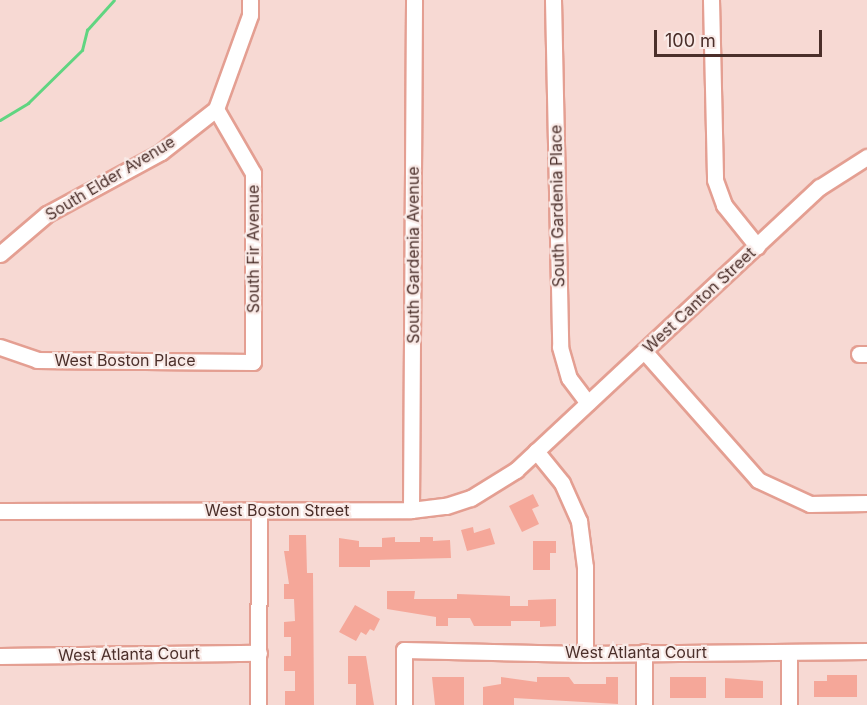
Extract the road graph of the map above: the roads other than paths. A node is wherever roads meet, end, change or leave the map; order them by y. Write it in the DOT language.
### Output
graph roads {
  1 [pos="250,0"];
  2 [pos="414,0"];
  3 [pos="553,0"];
  4 [pos="711,0"];
  5 [pos="216,109"];
  6 [pos="867,157"];
  7 [pos="757,246"];
  8 [pos="0,254"];
  9 [pos="0,347"];
  10 [pos="644,351"];
  11 [pos="253,362"];
  12 [pos="588,403"];
  13 [pos="536,451"];
  14 [pos="867,503"];
  15 [pos="259,510"];
  16 [pos="411,510"];
  17 [pos="0,511"];
  18 [pos="867,651"];
  19 [pos="644,652"];
  20 [pos="789,652"];
  21 [pos="259,653"];
  22 [pos="585,654"];
  23 [pos="0,656"];
  24 [pos="258,705"];
  25 [pos="404,705"];
  26 [pos="644,705"];
  27 [pos="789,705"];
  1 -- 5 [label="street"];
  2 -- 16 [label="street, South Gardenia Avenue"];
  3 -- 12 [label="street, South Gardenia Place"];
  4 -- 7 [label="street"];
  5 -- 8 [label="street, South Elder Avenue"];
  5 -- 11 [label="street, South Fir Avenue"];
  6 -- 7 [label="street, West Canton Street"];
  7 -- 10 [label="street, West Canton Street"];
  9 -- 11 [label="street, West Boston Place"];
  10 -- 12 [label="street, West Canton Street"];
  10 -- 14 [label="street"];
  12 -- 13 [label="street, West Canton Street"];
  13 -- 16 [label="street, West Boston Street"];
  13 -- 22 [label="street"];
  15 -- 16 [label="street, West Boston Street"];
  15 -- 17 [label="street, West Boston Street"];
  15 -- 21 [label="street"];
  18 -- 20 [label="street, West Atlanta Court"];
  19 -- 20 [label="street, West Atlanta Court"];
  19 -- 22 [label="street, West Atlanta Court"];
  19 -- 26 [label="street"];
  20 -- 27 [label="street"];
  21 -- 23 [label="street, West Atlanta Court"];
  21 -- 24 [label="street"];
  22 -- 25 [label="street, West Atlanta Court"];
}
